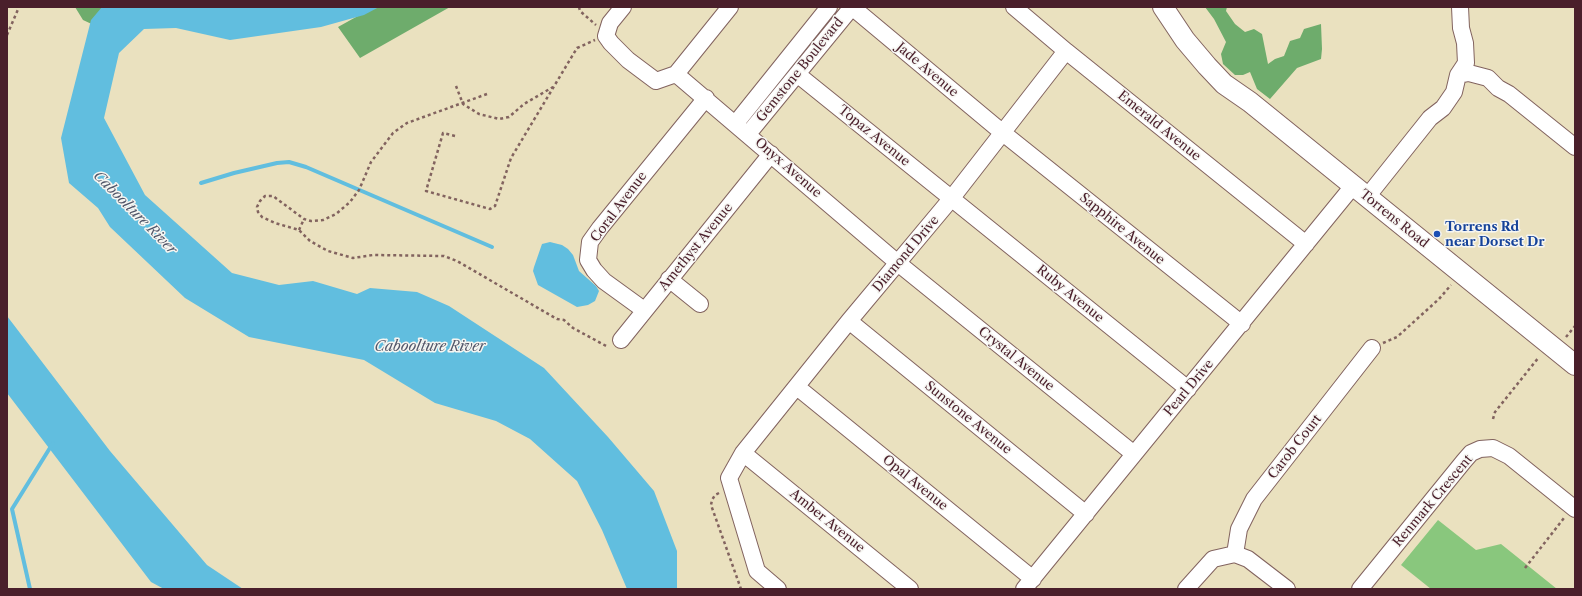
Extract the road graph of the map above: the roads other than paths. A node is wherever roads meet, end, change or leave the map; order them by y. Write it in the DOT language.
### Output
graph roads {
  1 [pos="624,7"];
  2 [pos="730,7"];
  3 [pos="829,7"];
  4 [pos="852,7"];
  5 [pos="1014,7"];
  6 [pos="1163,7"];
  7 [pos="1178,7"];
  8 [pos="1460,7"];
  9 [pos="1066,52"];
  10 [pos="676,74"];
  11 [pos="797,74"];
  12 [pos="1458,75"];
  13 [pos="706,98"];
  14 [pos="1250,102"];
  15 [pos="742,129"];
  16 [pos="1003,133"];
  17 [pos="1575,147"];
  18 [pos="771,154"];
  19 [pos="1360,191"];
  20 [pos="951,199"];
  21 [pos="1306,244"];
  22 [pos="898,264"];
  23 [pos="669,280"];
  24 [pos="700,304"];
  25 [pos="644,310"];
  26 [pos="849,321"];
  27 [pos="1242,324"];
  28 [pos="621,340"];
  29 [pos="1372,348"];
  30 [pos="1575,365"];
  31 [pos="797,387"];
  32 [pos="1188,389"];
  33 [pos="744,453"];
  34 [pos="1134,454"];
  35 [pos="1575,509"];
  36 [pos="1086,514"];
  37 [pos="1235,554"];
  38 [pos="1028,584"];
  39 [pos="778,589"];
  40 [pos="910,589"];
  41 [pos="1186,589"];
  42 [pos="1287,589"];
  43 [pos="1360,589"];
  1 -- 10 [label="street"];
  2 -- 10 [label="street"];
  3 -- 15 [label="street, Gemstone Boulevard"];
  4 -- 11 [label="street, Gemstone Boulevard"];
  4 -- 16 [label="street, Jade Avenue"];
  5 -- 9 [label="street, Emerald Avenue"];
  6 -- 14 [label="main road, Torrens Road"];
  7 -- 14 [label="main road, Torrens Road"];
  8 -- 12 [label="street"];
  9 -- 16 [label="street, Diamond Drive"];
  9 -- 21 [label="street, Emerald Avenue"];
  10 -- 13 [label="street, Onyx Avenue"];
  11 -- 15 [label="street, Gemstone Boulevard"];
  11 -- 20 [label="street, Topaz Avenue"];
  12 -- 17 [label="street"];
  12 -- 19 [label="street, Pearl Drive"];
  13 -- 15 [label="street, Onyx Avenue"];
  13 -- 25 [label="street, Coral Avenue"];
  14 -- 19 [label="main road, Torrens Road"];
  15 -- 18 [label="street, Onyx Avenue"];
  16 -- 20 [label="street, Diamond Drive"];
  16 -- 27 [label="street, Sapphire Avenue"];
  18 -- 22 [label="street, Onyx Avenue"];
  18 -- 23 [label="street, Amethyst Avenue"];
  19 -- 21 [label="street, Pearl Drive"];
  19 -- 30 [label="main road, Torrens Road"];
  20 -- 22 [label="street, Diamond Drive"];
  20 -- 32 [label="street, Ruby Avenue"];
  21 -- 27 [label="street, Pearl Drive"];
  22 -- 26 [label="street, Diamond Drive"];
  22 -- 34 [label="street, Crystal Avenue"];
  23 -- 24 [label="street"];
  23 -- 25 [label="street, Amethyst Avenue"];
  25 -- 28 [label="street, Amethyst Avenue"];
  26 -- 31 [label="street, Diamond Drive"];
  26 -- 36 [label="street, Sunstone Avenue"];
  27 -- 32 [label="street, Pearl Drive"];
  29 -- 37 [label="street, Carob Court"];
  31 -- 33 [label="street, Diamond Drive"];
  31 -- 38 [label="street, Opal Avenue"];
  32 -- 34 [label="street, Pearl Drive"];
  33 -- 39 [label="street, Diamond Drive"];
  33 -- 40 [label="street, Amber Avenue"];
  34 -- 36 [label="street, Pearl Drive"];
  35 -- 43 [label="street, Renmark Crescent"];
  36 -- 38 [label="street, Pearl Drive"];
  37 -- 41 [label="street"];
  37 -- 42 [label="street"];
}
